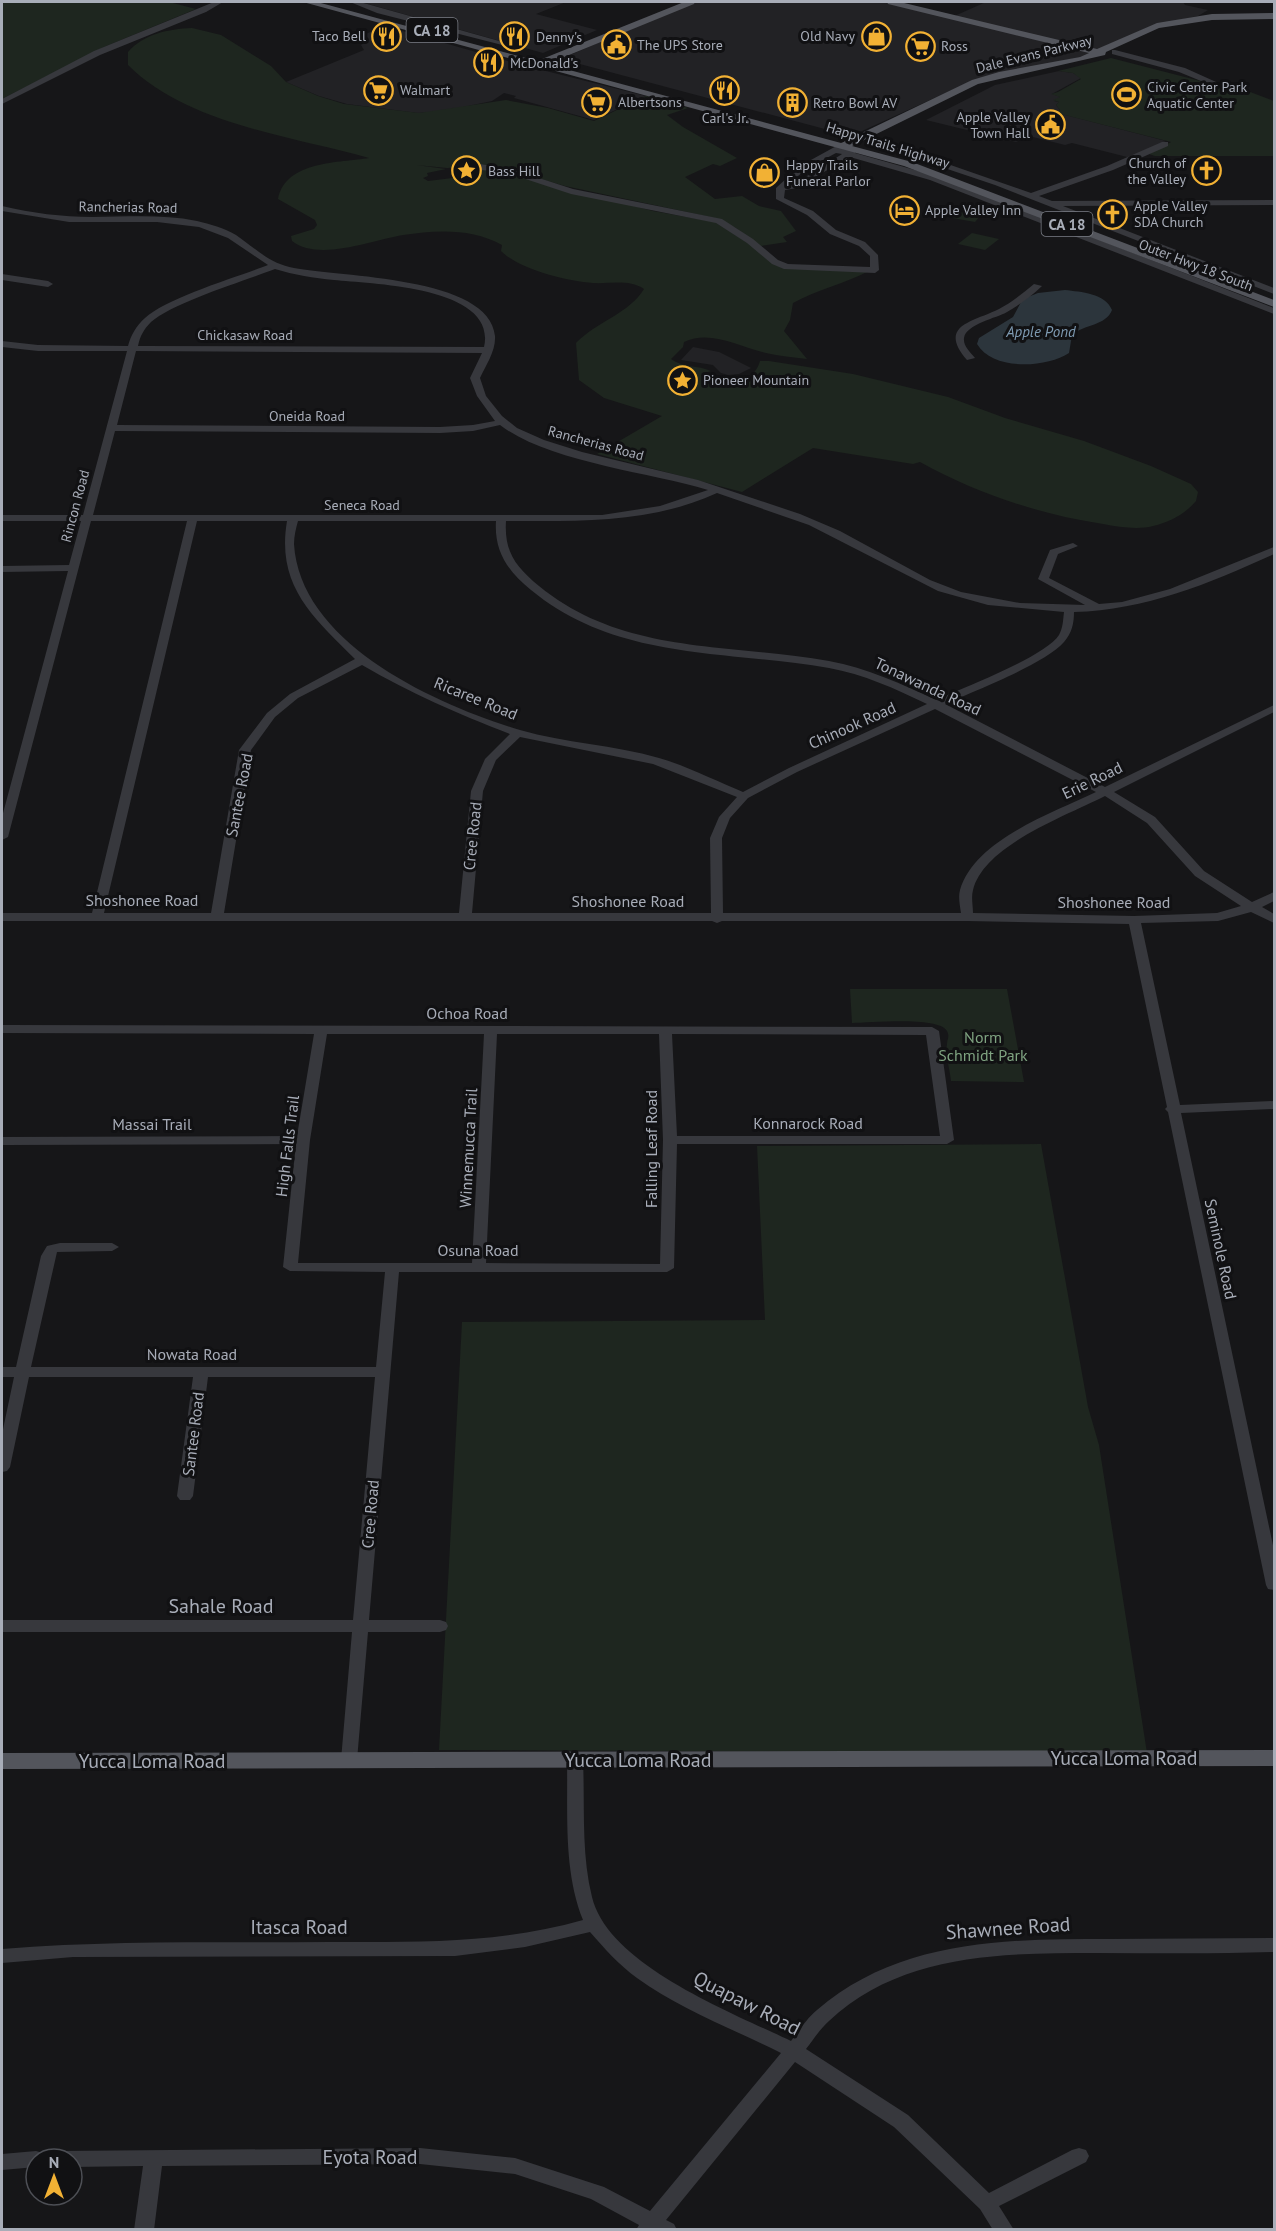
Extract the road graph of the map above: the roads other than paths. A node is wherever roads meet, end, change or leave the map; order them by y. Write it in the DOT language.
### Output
graph roads {
  1 [pos="219,2"];
  2 [pos="308,2"];
  3 [pos="325,2"];
  4 [pos="354,2"];
  5 [pos="675,2"];
  6 [pos="691,2"];
  7 [pos="891,2"];
  8 [pos="910,2"];
  9 [pos="1275,18"];
  10 [pos="510,45"];
  11 [pos="1107,53"];
  12 [pos="538,62"];
  13 [pos="1221,86"];
  14 [pos="2,102"];
  15 [pos="1165,144"];
  16 [pos="854,147"];
  17 [pos="810,164"];
  18 [pos="824,167"];
  19 [pos="457,176"];
  20 [pos="780,188"];
  21 [pos="1031,196"];
  22 [pos="1275,202"];
  23 [pos="1048,203"];
  24 [pos="2,209"];
  25 [pos="274,266"];
  26 [pos="2,277"];
  27 [pos="48,284"];
  28 [pos="1037,286"];
  29 [pos="1275,291"];
  30 [pos="1275,297"];
  31 [pos="1275,304"];
  32 [pos="1275,310"];
  33 [pos="2,344"];
  34 [pos="132,348"];
  35 [pos="489,350"];
  36 [pos="970,358"];
  37 [pos="502,422"];
  38 [pos="111,428"];
  39 [pos="717,489"];
  40 [pos="87,517"];
  41 [pos="2,518"];
  42 [pos="193,518"];
  43 [pos="293,518"];
  44 [pos="501,519"];
  45 [pos="1073,546"];
  46 [pos="1275,549"];
  47 [pos="72,568"];
  48 [pos="2,569"];
  49 [pos="1100,608"];
  50 [pos="1069,609"];
  51 [pos="362,660"];
  52 [pos="936,706"];
  53 [pos="1275,708"];
  54 [pos="518,733"];
  55 [pos="1105,792"];
  56 [pos="744,796"];
  57 [pos="2,837"];
  58 [pos="1275,896"];
  59 [pos="1253,907"];
  60 [pos="2,917"];
  61 [pos="97,917"];
  62 [pos="217,917"];
  63 [pos="465,917"];
  64 [pos="967,917"];
  65 [pos="717,919"];
  66 [pos="1275,919"];
  67 [pos="1134,920"];
  68 [pos="2,1029"];
  69 [pos="491,1029"];
  70 [pos="321,1030"];
  71 [pos="665,1030"];
  72 [pos="1275,1105"];
  73 [pos="1173,1109"];
  74 [pos="303,1140"];
  75 [pos="670,1140"];
  76 [pos="947,1140"];
  77 [pos="2,1141"];
  78 [pos="112,1247"];
  79 [pos="290,1267"];
  80 [pos="392,1268"];
  81 [pos="479,1268"];
  82 [pos="667,1268"];
  83 [pos="2,1372"];
  84 [pos="24,1372"];
  85 [pos="201,1372"];
  86 [pos="382,1372"];
  87 [pos="2,1467"];
  88 [pos="185,1496"];
  89 [pos="1275,1585"];
  90 [pos="2,1626"];
  91 [pos="440,1626"];
  92 [pos="360,1627"];
  93 [pos="1275,1758"];
  94 [pos="349,1760"];
  95 [pos="575,1760"];
  96 [pos="2,1761"];
  97 [pos="594,1924"];
  98 [pos="1275,1945"];
  99 [pos="2,1956"];
  100 [pos="792,2050"];
  101 [pos="1078,2156"];
  102 [pos="154,2157"];
  103 [pos="84,2158"];
  104 [pos="24,2160"];
  105 [pos="2,2162"];
  106 [pos="987,2202"];
  107 [pos="655,2227"];
  108 [pos="144,2229"];
  109 [pos="1004,2229"];
  1 -- 14 [label="street"];
  2 -- 12 [label="main road, Happy Trails Highway / CA 18"];
  3 -- 12 [label="main road, Happy Trails Highway / CA 18"];
  4 -- 10 [label="street"];
  5 -- 12 [label="main road"];
  6 -- 12 [label="main road"];
  7 -- 11 [label="main road"];
  8 -- 11 [label="main road"];
  9 -- 11 [label="main road, Dale Evans Parkway"];
  11 -- 13 [label="street"];
  11 -- 16 [label="main road, Dale Evans Parkway"];
  11 -- 16 [label="main road, Dale Evans Parkway"];
  12 -- 16 [label="main road, Happy Trails Highway / CA 18"];
  15 -- 21 [label="street"];
  16 -- 17 [label="street"];
  16 -- 18 [label="street"];
  16 -- 21 [label="street"];
  16 -- 30 [label="main road, Happy Trails Highway / CA 18"];
  16 -- 31 [label="main road, Happy Trails Highway / CA 18"];
  16 -- 32 [label="street, Outer Hwy 18 South"];
  17 -- 18 [label="street"];
  17 -- 20 [label="street"];
  18 -- 20 [label="street"];
  19 -- 20 [label="street"];
  21 -- 23 [label="street"];
  22 -- 23 [label="street"];
  23 -- 29 [label="street"];
  24 -- 25 [label="street, Rancherias Road"];
  25 -- 34 [label="street, Rincon Road"];
  25 -- 35 [label="street, Rancherias Road"];
  26 -- 27 [label="street"];
  28 -- 36 [label="street"];
  33 -- 34 [label="street, Chickasaw Road"];
  34 -- 35 [label="street, Chickasaw Road"];
  34 -- 38 [label="street, Rincon Road"];
  35 -- 37 [label="street, Rancherias Road"];
  37 -- 38 [label="street, Oneida Road"];
  37 -- 39 [label="street, Rancherias Road"];
  38 -- 40 [label="street, Rincon Road"];
  39 -- 44 [label="street, Seneca Road"];
  39 -- 50 [label="street, Rancherias Road"];
  40 -- 41 [label="street, Seneca Road"];
  40 -- 42 [label="street, Seneca Road"];
  40 -- 47 [label="street, Rincon Road"];
  42 -- 43 [label="street, Seneca Road"];
  42 -- 61 [label="street"];
  43 -- 44 [label="street, Seneca Road"];
  43 -- 51 [label="street, Ricaree Road"];
  44 -- 52 [label="street, Tonawanda Road"];
  45 -- 49 [label="street"];
  46 -- 49 [label="street, Rancherias Road"];
  47 -- 48 [label="street"];
  47 -- 57 [label="street, Rincon Road"];
  49 -- 50 [label="street, Rancherias Road"];
  50 -- 52 [label="street, Chinook Road"];
  51 -- 54 [label="street, Ricaree Road"];
  51 -- 62 [label="street, Santee Road"];
  52 -- 55 [label="street, Tonawanda Road"];
  52 -- 56 [label="street, Chinook Road"];
  53 -- 55 [label="street, Erie Road"];
  54 -- 56 [label="street, Ricaree Road"];
  54 -- 63 [label="street, Cree Road"];
  55 -- 59 [label="street, Tonawanda Road"];
  55 -- 64 [label="street, Erie Road"];
  56 -- 65 [label="street, Chinook Road"];
  58 -- 59 [label="street, Shoshonee Road"];
  59 -- 66 [label="street, Tonawanda Road"];
  59 -- 67 [label="street, Shoshonee Road"];
  60 -- 61 [label="street, Shoshonee Road"];
  61 -- 62 [label="street, Shoshonee Road"];
  62 -- 63 [label="street, Shoshonee Road"];
  63 -- 65 [label="street, Shoshonee Road"];
  64 -- 65 [label="street, Shoshonee Road"];
  64 -- 67 [label="street, Shoshonee Road"];
  67 -- 73 [label="street, Seminole Road"];
  68 -- 70 [label="street, Ochoa Road"];
  69 -- 70 [label="street, Ochoa Road"];
  69 -- 71 [label="street, Ochoa Road"];
  69 -- 81 [label="street, Winnemucca Trail"];
  70 -- 74 [label="street, High Falls Trail"];
  71 -- 75 [label="street, Falling Leaf Road"];
  71 -- 76 [label="street, Ochoa Road"];
  72 -- 73 [label="street"];
  73 -- 89 [label="street, Seminole Road"];
  74 -- 77 [label="street, Massai Trail"];
  74 -- 79 [label="street, High Falls Trail"];
  75 -- 76 [label="street, Konnarock Road"];
  75 -- 82 [label="street, Falling Leaf Road"];
  78 -- 84 [label="street"];
  79 -- 80 [label="street, Osuna Road"];
  80 -- 81 [label="street, Osuna Road"];
  80 -- 86 [label="street, Cree Road"];
  81 -- 82 [label="street, Osuna Road"];
  83 -- 84 [label="street, Nowata Road"];
  84 -- 85 [label="street, Nowata Road"];
  84 -- 87 [label="street"];
  85 -- 86 [label="street, Nowata Road"];
  85 -- 88 [label="street, Santee Road"];
  86 -- 92 [label="street, Cree Road"];
  90 -- 92 [label="street, Sahale Road"];
  91 -- 92 [label="street, Sahale Road"];
  92 -- 94 [label="street, Cree Road"];
  93 -- 95 [label="main road, Yucca Loma Road"];
  94 -- 95 [label="main road, Yucca Loma Road"];
  94 -- 96 [label="main road, Yucca Loma Road"];
  95 -- 97 [label="street, Quapaw Road"];
  97 -- 99 [label="street, Itasca Road"];
  97 -- 100 [label="street, Quapaw Road"];
  98 -- 100 [label="street, Shawnee Road"];
  100 -- 106 [label="street, Quapaw Road"];
  100 -- 107 [label="street, Shawnee Road"];
  101 -- 106 [label="street"];
  102 -- 103 [label="street, Eyota Road"];
  102 -- 107 [label="street, Eyota Road"];
  102 -- 108 [label="street"];
  104 -- 105 [label="street"];
  106 -- 109 [label="street, Quapaw Road"];
}
